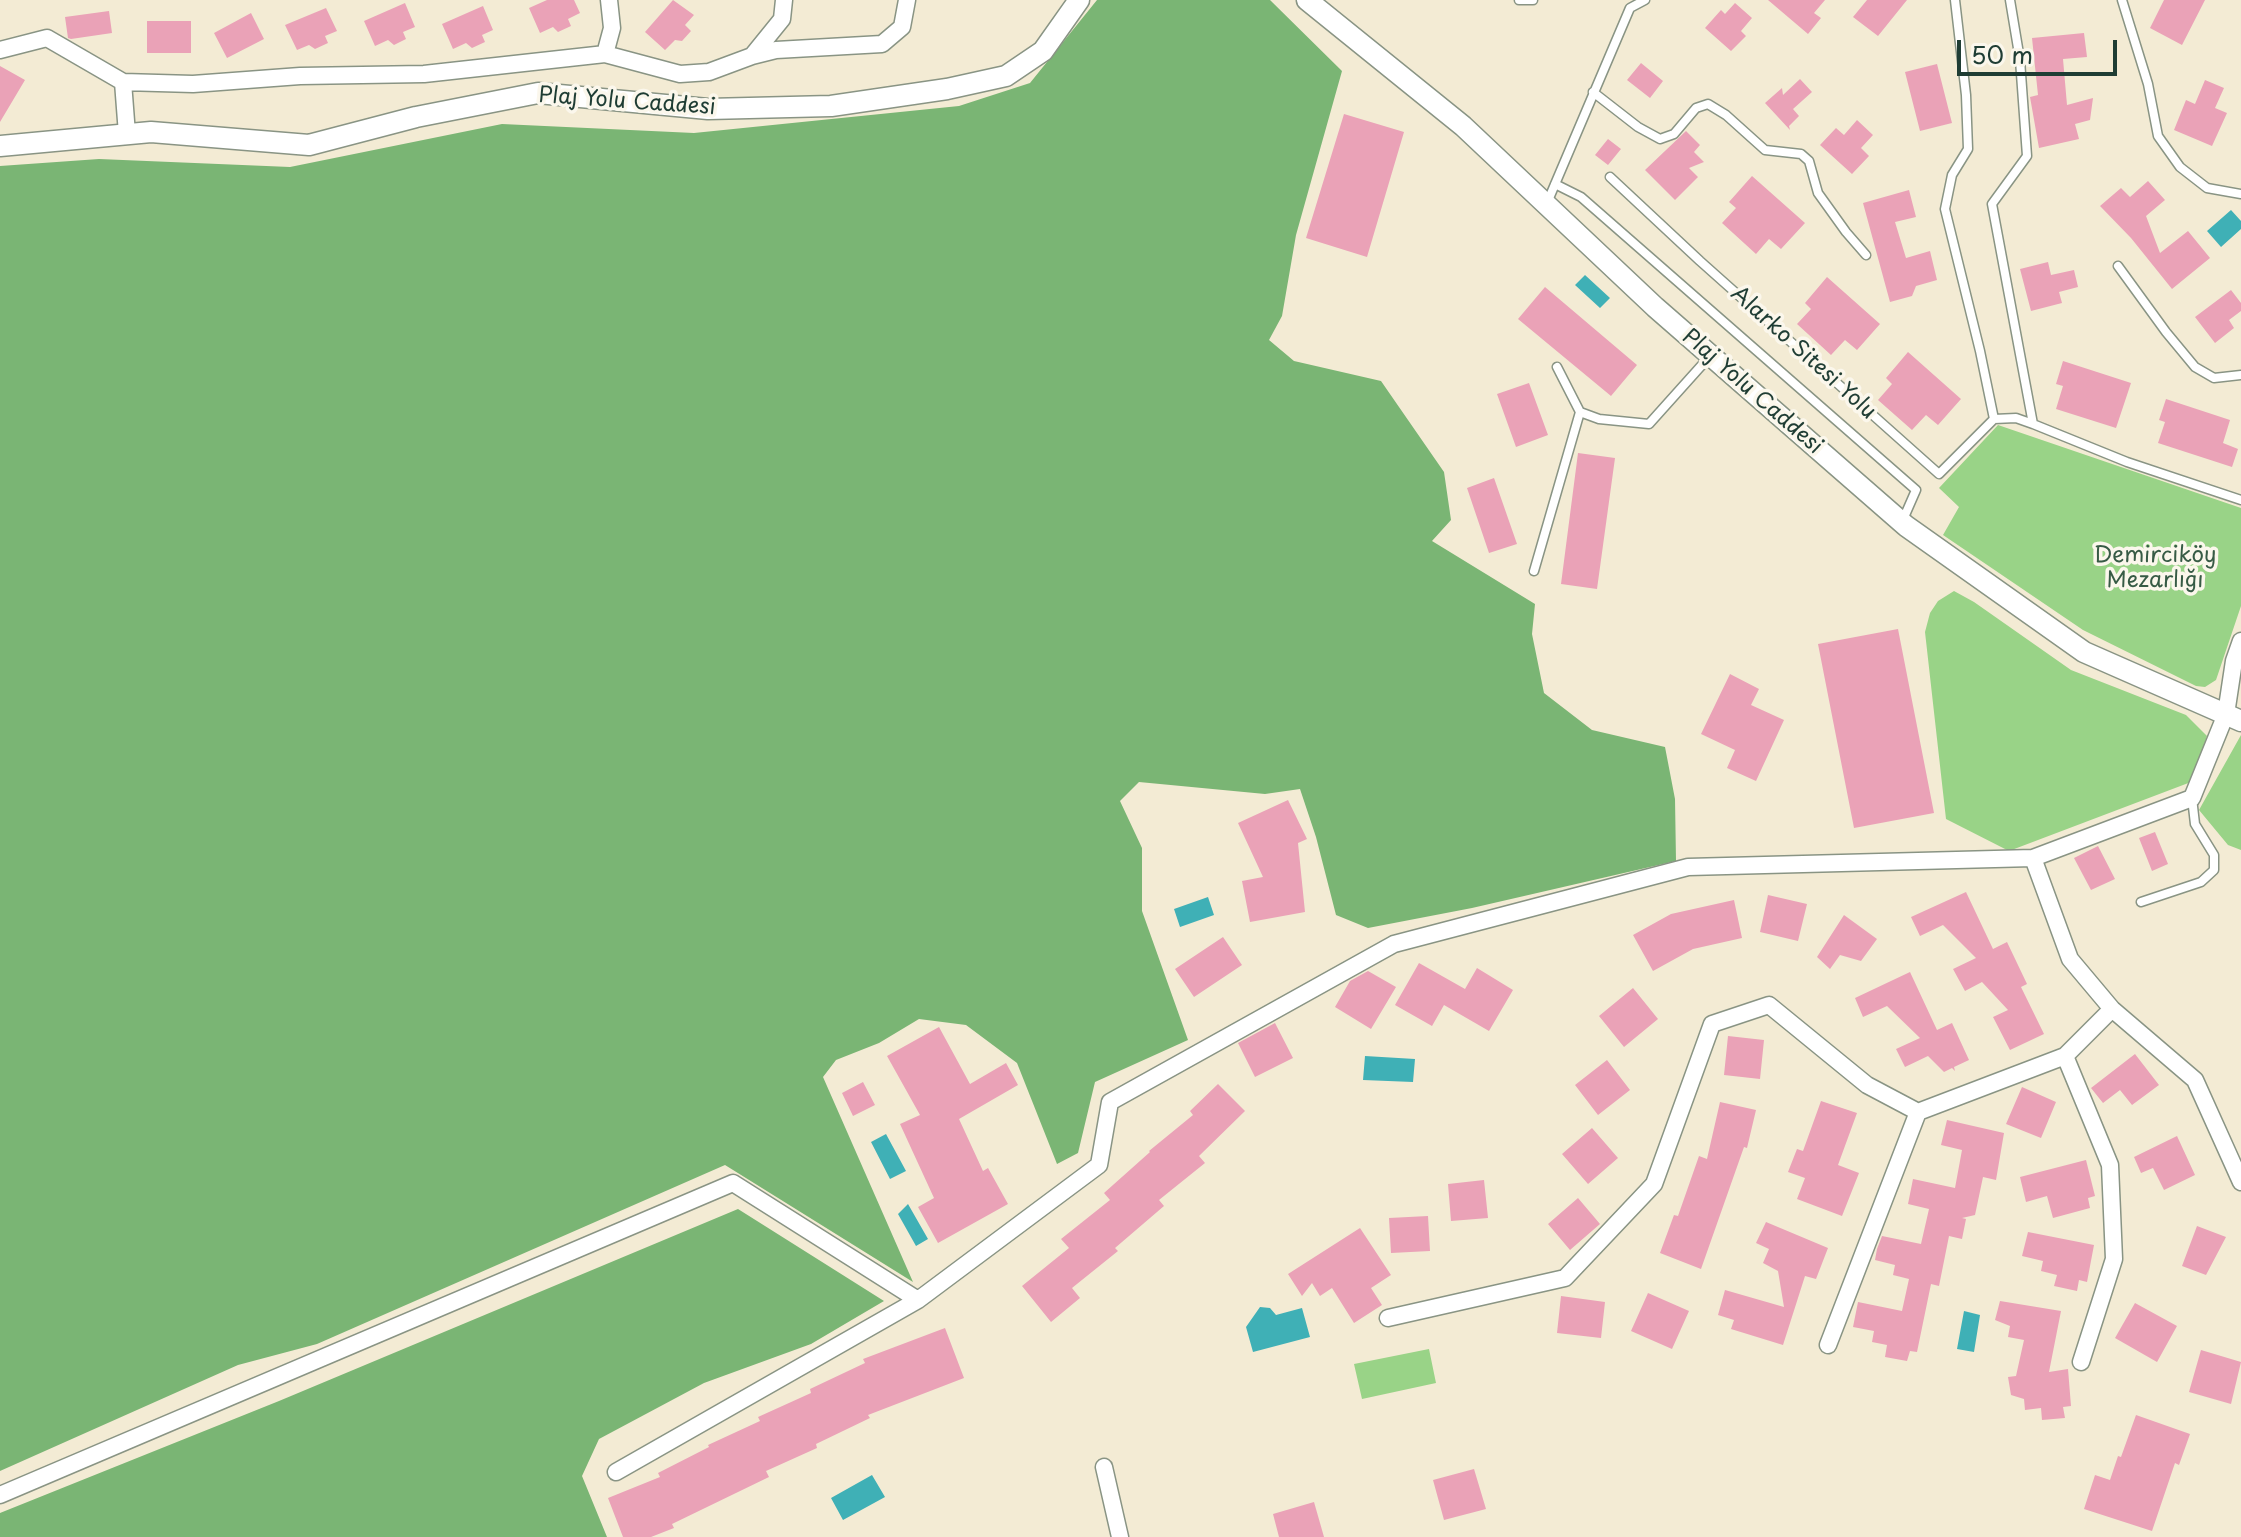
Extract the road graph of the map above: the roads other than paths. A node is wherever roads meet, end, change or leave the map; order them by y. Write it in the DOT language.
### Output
graph roads {
  1 [pos="609,0"];
  2 [pos="784,0"];
  3 [pos="907,0"];
  4 [pos="1079,0"];
  5 [pos="1307,0"];
  6 [pos="1519,0"];
  7 [pos="1533,0"];
  8 [pos="1645,0"];
  9 [pos="1955,0"];
  10 [pos="2010,0"];
  11 [pos="2122,0"];
  12 [pos="1629,4"];
  13 [pos="0,50"];
  14 [pos="605,54"];
  15 [pos="752,56"];
  16 [pos="123,82"];
  17 [pos="1593,92"];
  18 [pos="127,134"];
  19 [pos="0,146"];
  20 [pos="1610,177"];
  21 [pos="1555,184"];
  22 [pos="2241,194"];
  23 [pos="1547,203"];
  24 [pos="1866,255"];
  25 [pos="2118,266"];
  26 [pos="1710,355"];
  27 [pos="1557,367"];
  28 [pos="2241,375"];
  29 [pos="1580,412"];
  30 [pos="1994,419"];
  31 [pos="2033,424"];
  32 [pos="2241,500"];
  33 [pos="1902,523"];
  34 [pos="1534,571"];
  35 [pos="2241,641"];
  36 [pos="2233,717"];
  37 [pos="2192,798"];
  38 [pos="2033,858"];
  39 [pos="2141,902"];
  40 [pos="2112,1009"];
  41 [pos="2065,1056"];
  42 [pos="1918,1112"];
  43 [pos="2241,1182"];
  44 [pos="918,1300"];
  45 [pos="1388,1318"];
  46 [pos="1828,1345"];
  47 [pos="2081,1362"];
  48 [pos="1104,1467"];
  49 [pos="616,1472"];
  50 [pos="0,1495"];
  51 [pos="1120,1537"];
  1 -- 14 [label="street"];
  2 -- 15 [label="street"];
  3 -- 15 [label="street"];
  4 -- 18 [label="street, Plaj Yolu Caddesi"];
  5 -- 23 [label="street, Plaj Yolu Caddesi"];
  6 -- 7 [label="lane"];
  8 -- 12 [label="lane"];
  9 -- 30 [label="lane"];
  10 -- 31 [label="lane"];
  11 -- 22 [label="lane"];
  12 -- 17 [label="lane"];
  13 -- 16 [label="street"];
  14 -- 15 [label="street"];
  14 -- 16 [label="street"];
  16 -- 18 [label="street"];
  17 -- 21 [label="lane"];
  17 -- 24 [label="lane"];
  18 -- 19 [label="street, Plaj Yolu Caddesi"];
  20 -- 30 [label="lane, Alarko Sitesi Yolu"];
  21 -- 23 [label="lane"];
  21 -- 33 [label="lane"];
  23 -- 26 [label="street, Plaj Yolu Caddesi"];
  25 -- 28 [label="lane"];
  26 -- 29 [label="lane"];
  26 -- 33 [label="street, Plaj Yolu Caddesi"];
  27 -- 29 [label="lane"];
  29 -- 34 [label="lane"];
  30 -- 31 [label="lane"];
  31 -- 32 [label="lane"];
  33 -- 36 [label="street, Plaj Yolu Caddesi"];
  35 -- 36 [label="street"];
  36 -- 37 [label="street"];
  37 -- 38 [label="street"];
  37 -- 39 [label="lane"];
  38 -- 40 [label="street"];
  38 -- 44 [label="street"];
  40 -- 41 [label="street"];
  40 -- 43 [label="street"];
  41 -- 42 [label="street"];
  41 -- 47 [label="street"];
  42 -- 45 [label="street"];
  42 -- 46 [label="street"];
  44 -- 49 [label="street"];
  44 -- 50 [label="street"];
  48 -- 51 [label="street"];
}
